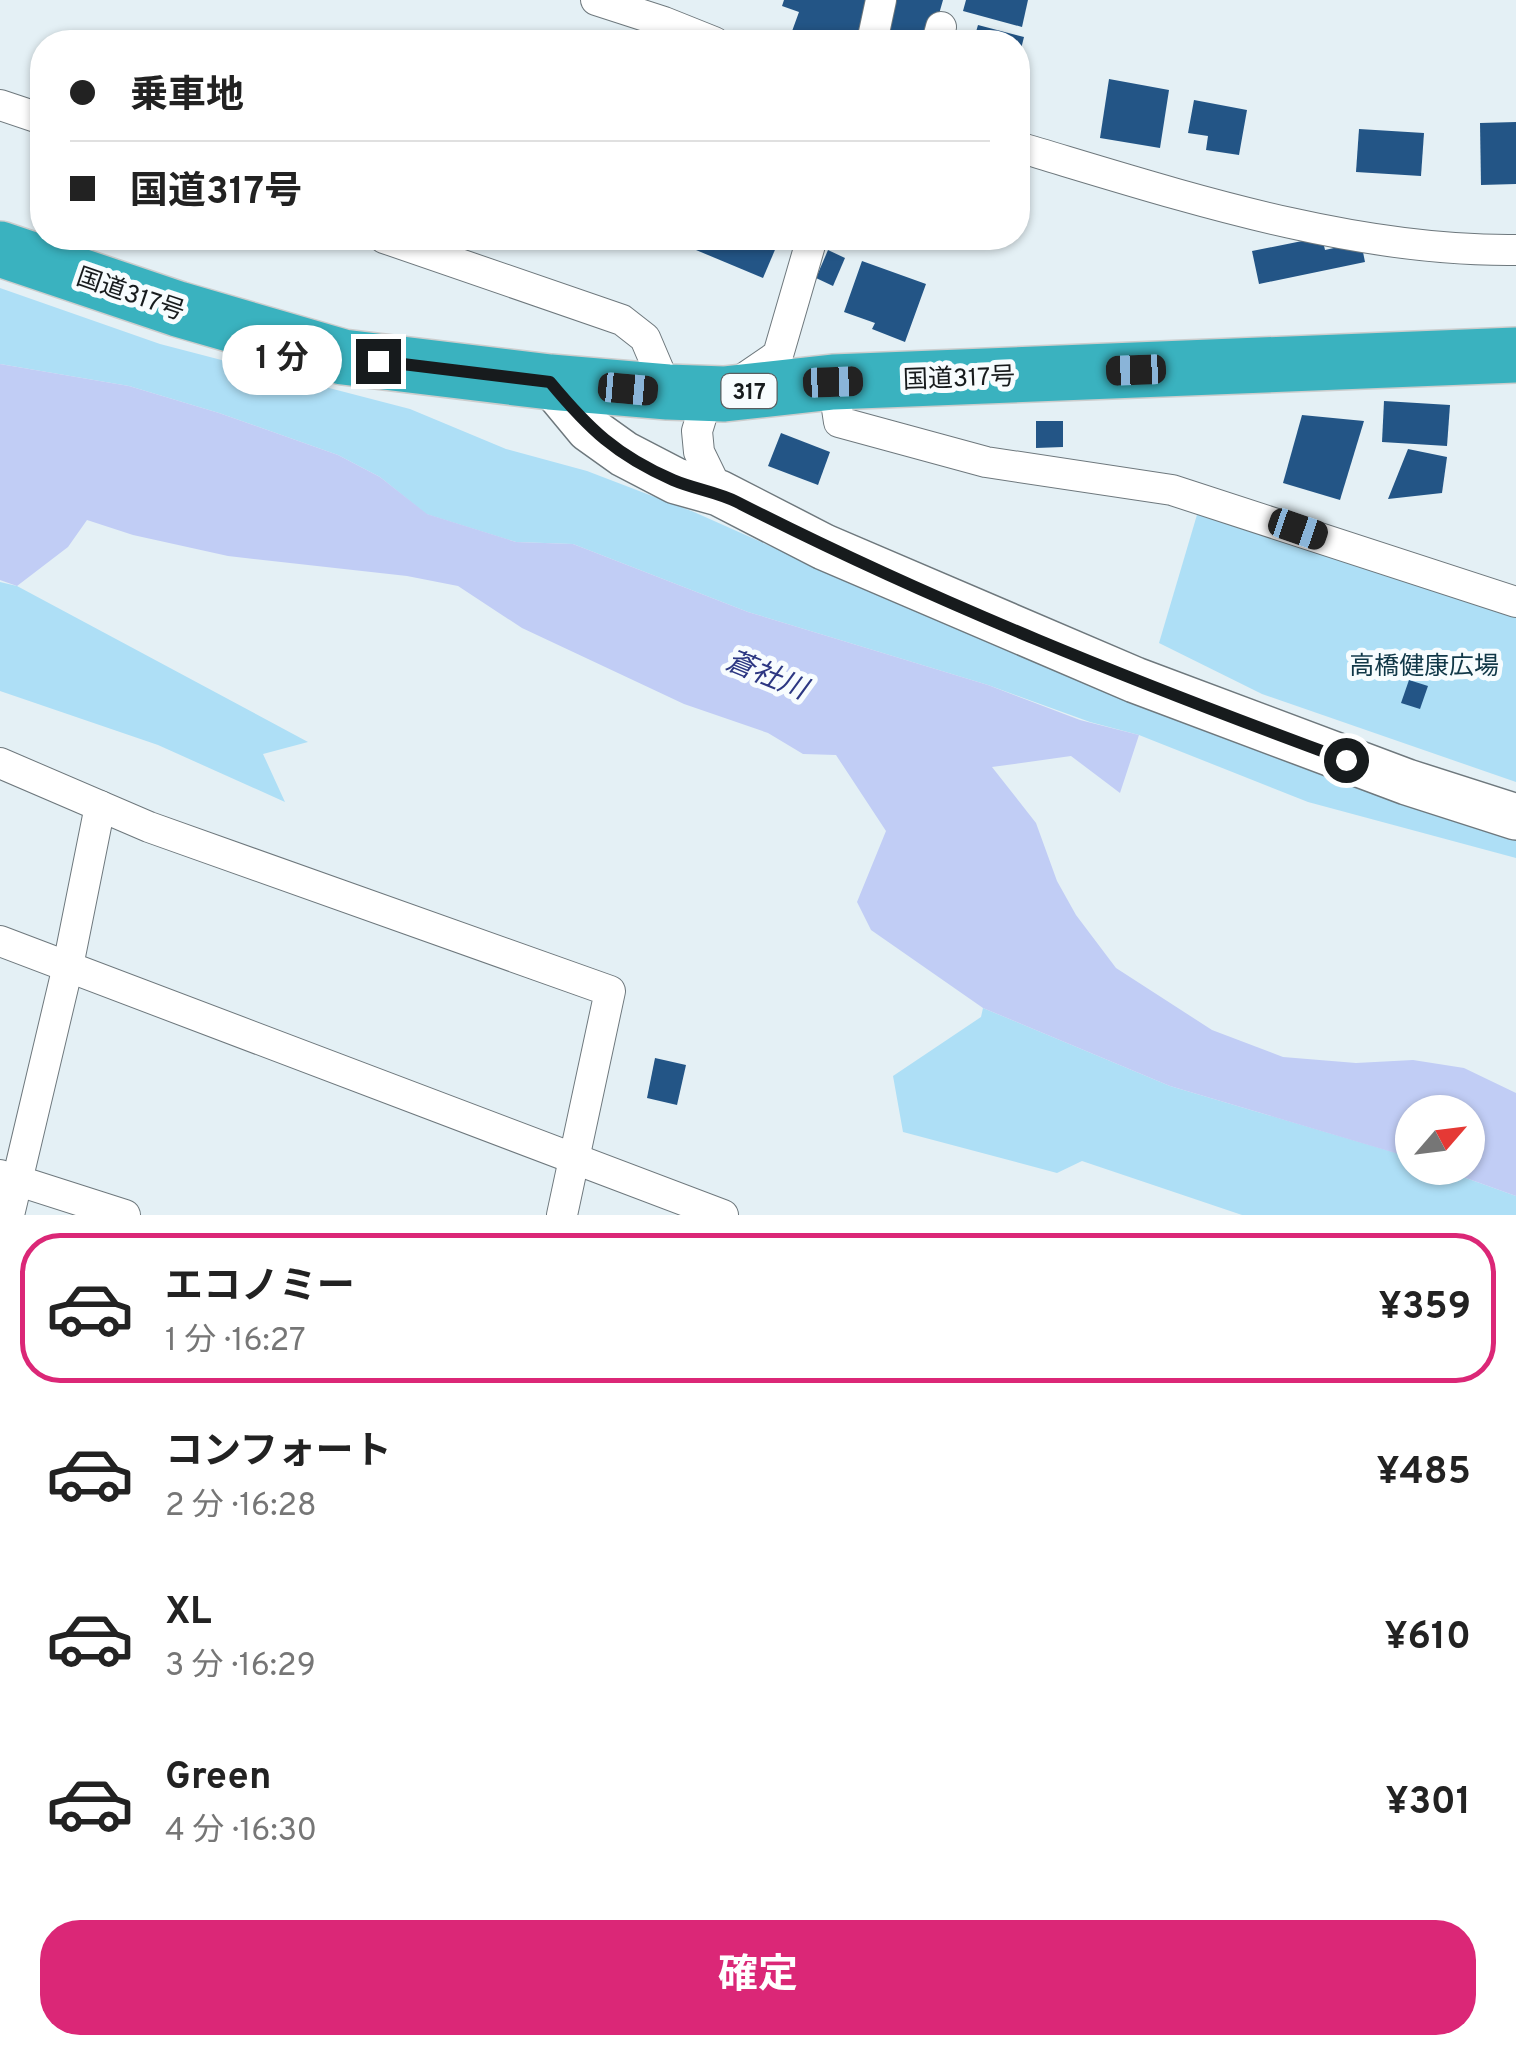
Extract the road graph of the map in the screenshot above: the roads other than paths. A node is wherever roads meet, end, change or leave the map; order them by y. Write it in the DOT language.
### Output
graph roads {
  1 [pos="596,0"];
  2 [pos="881,0"];
  3 [pos="684,30"];
  4 [pos="875,30"];
  5 [pos="0,104"];
  6 [pos="30,115"];
  7 [pos="1030,150"];
  8 [pos="0,250"];
  9 [pos="419,250"];
  10 [pos="808,250"];
  11 [pos="1516,250"];
  12 [pos="1516,356"];
  13 [pos="550,382"];
  14 [pos="833,382"];
  15 [pos="668,392"];
  16 [pos="724,394"];
  17 [pos="720,493"];
  18 [pos="1516,602"];
  19 [pos="0,762"];
  20 [pos="100,806"];
  21 [pos="1516,817"];
  22 [pos="0,941"];
  23 [pos="68,966"];
  24 [pos="574,1158"];
  25 [pos="8,1178"];
  26 [pos="9,1215"];
  27 [pos="126,1215"];
  28 [pos="562,1215"];
  29 [pos="722,1215"];
  1 -- 3 [label="street"];
  2 -- 4 [label="street"];
  5 -- 6 [label="street"];
  7 -- 11 [label="street"];
  8 -- 13 [label="highway, 国道317号 / 317"];
  9 -- 15 [label="street"];
  10 -- 16 [label="street"];
  12 -- 14 [label="highway, 国道317号 / 317"];
  13 -- 15 [label="highway, 国道317号 / 317"];
  13 -- 17 [label="street"];
  14 -- 16 [label="highway, 国道317号 / 317"];
  14 -- 18 [label="street"];
  15 -- 16 [label="highway, 国道317号 / 317"];
  16 -- 17 [label="street"];
  17 -- 21 [label="street"];
  19 -- 20 [label="street"];
  20 -- 23 [label="street"];
  20 -- 24 [label="street"];
  22 -- 23 [label="street"];
  23 -- 24 [label="street"];
  23 -- 25 [label="street"];
  24 -- 28 [label="street"];
  24 -- 29 [label="street"];
  25 -- 26 [label="street"];
  25 -- 27 [label="street"];
}
